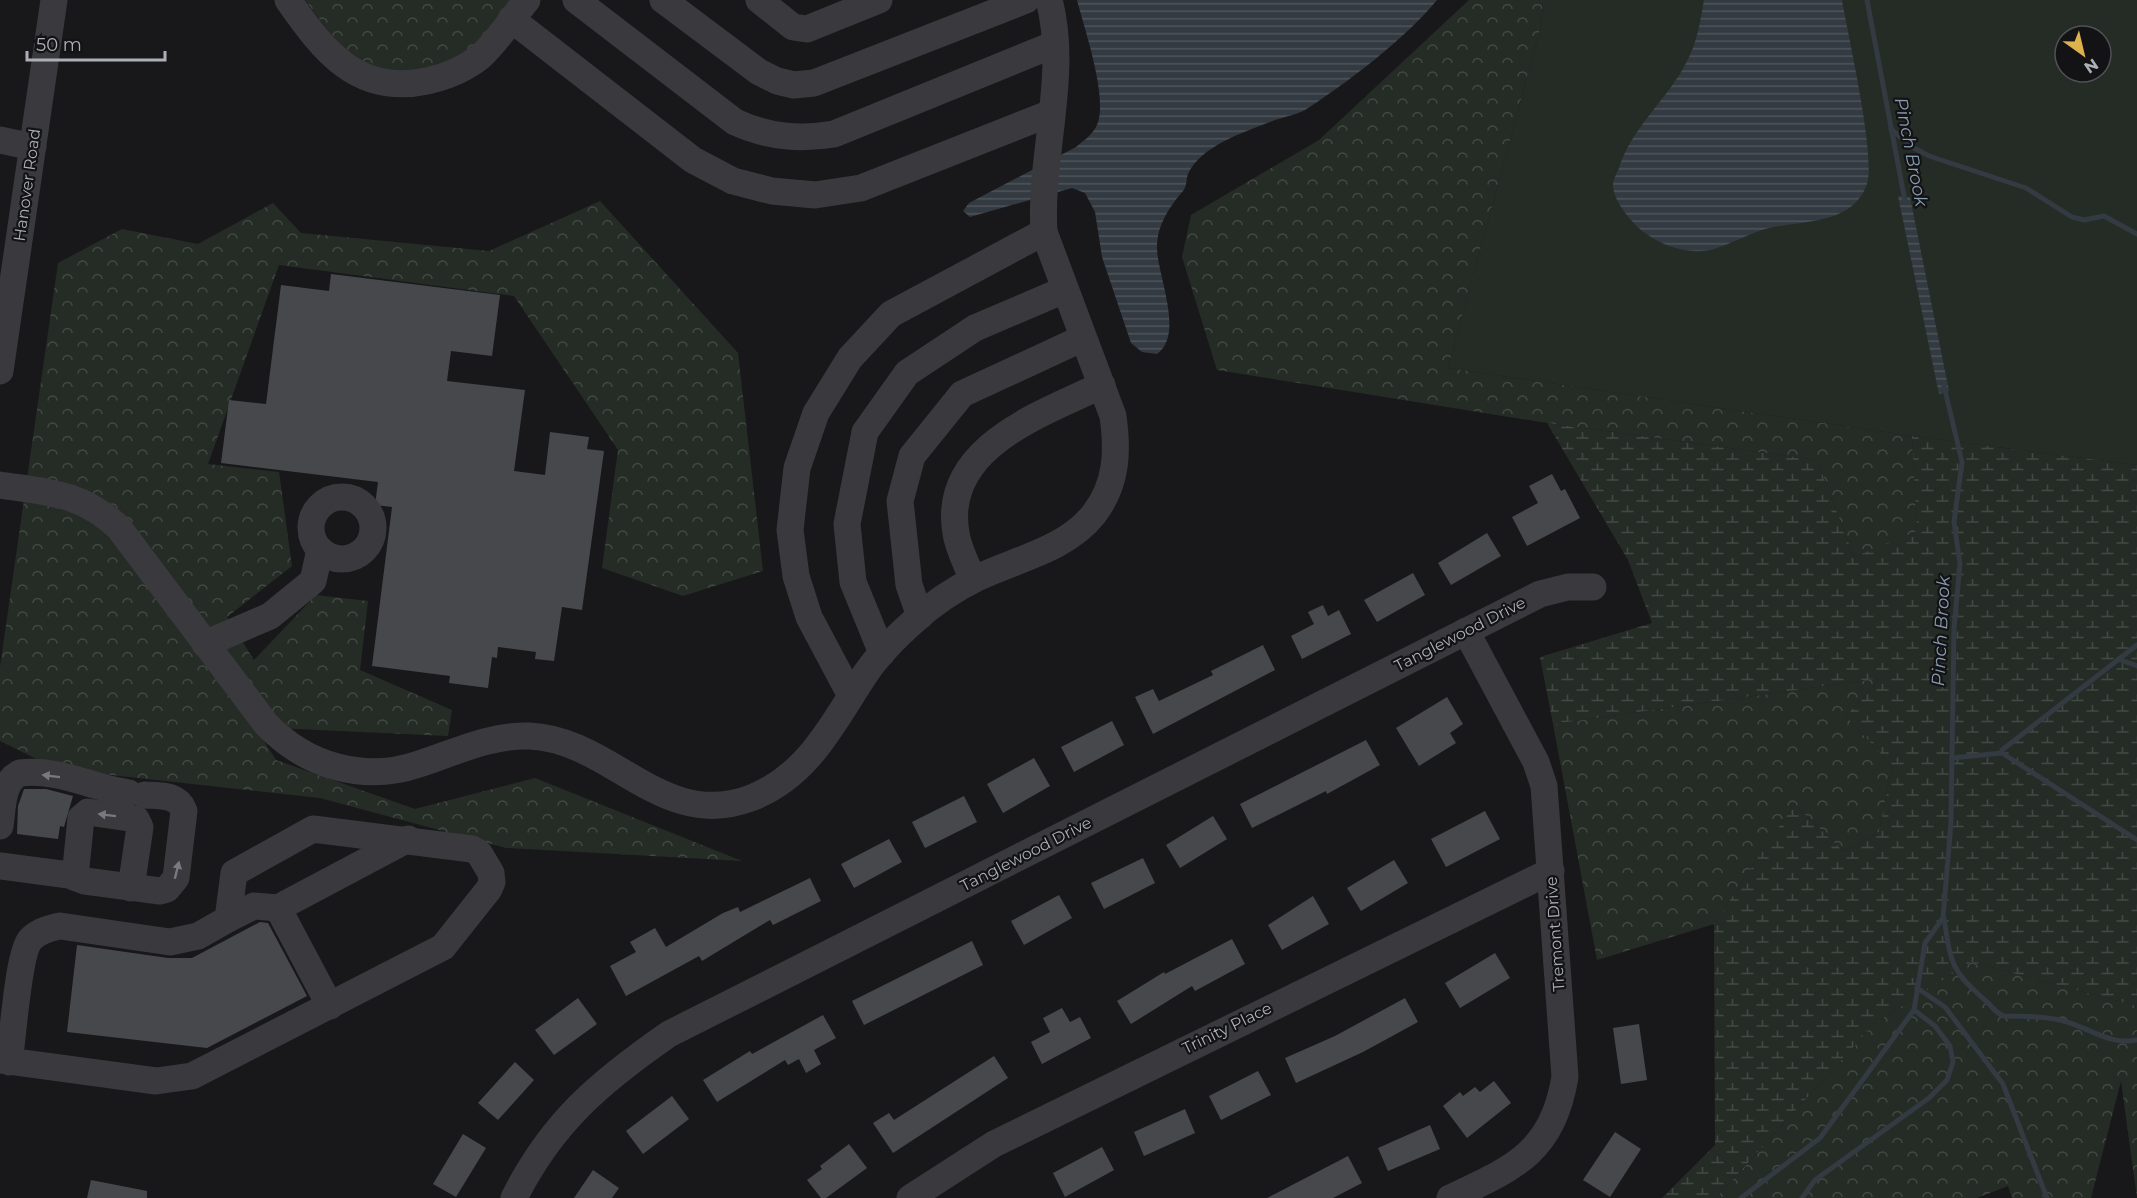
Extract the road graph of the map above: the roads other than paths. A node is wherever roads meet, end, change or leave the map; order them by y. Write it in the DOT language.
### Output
graph roads {
  1 [pos="54,0"];
  2 [pos="288,0"];
  3 [pos="576,0"];
  4 [pos="663,0"];
  5 [pos="759,0"];
  6 [pos="879,0"];
  7 [pos="1026,0"];
  8 [pos="1049,0"];
  9 [pos="519,10"];
  10 [pos="1055,44"];
  11 [pos="1051,113"];
  12 [pos="0,140"];
  13 [pos="33,147"];
  14 [pos="1043,222"];
  15 [pos="9,248"];
  16 [pos="1064,290"];
  17 [pos="1083,338"];
  18 [pos="0,371"];
  19 [pos="1102,385"];
  20 [pos="0,485"];
  21 [pos="320,550"];
  22 [pos="973,580"];
  23 [pos="1593,587"];
  24 [pos="920,616"];
  25 [pos="1466,631"];
  26 [pos="205,644"];
  27 [pos="882,653"];
  28 [pos="851,696"];
  29 [pos="0,826"];
  30 [pos="408,839"];
  31 [pos="0,866"];
  32 [pos="1551,870"];
  33 [pos="75,877"];
  34 [pos="132,888"];
  35 [pos="278,908"];
  36 [pos="228,920"];
  37 [pos="330,1006"];
  38 [pos="5,1061"];
  39 [pos="513,1198"];
  40 [pos="910,1198"];
  41 [pos="1450,1198"];
  1 -- 13 [label="street, Hanover Road"];
  2 -- 9 [label="street"];
  3 -- 10 [label="street"];
  4 -- 7 [label="street"];
  5 -- 6 [label="street"];
  8 -- 10 [label="street"];
  9 -- 11 [label="street"];
  10 -- 11 [label="street"];
  11 -- 14 [label="street"];
  12 -- 13 [label="street"];
  13 -- 15 [label="street, Hanover Road"];
  14 -- 16 [label="street"];
  14 -- 28 [label="street"];
  15 -- 18 [label="street, Hanover Road"];
  16 -- 17 [label="street"];
  16 -- 27 [label="street"];
  17 -- 19 [label="street"];
  17 -- 24 [label="street"];
  19 -- 22 [label="street"];
  19 -- 22 [label="street"];
  20 -- 26 [label="street"];
  21 -- 26 [label="street"];
  22 -- 24 [label="street"];
  23 -- 25 [label="street, Tanglewood Drive"];
  24 -- 27 [label="street"];
  25 -- 32 [label="street, Tremont Drive"];
  25 -- 39 [label="street, Tanglewood Drive"];
  26 -- 28 [label="street"];
  27 -- 28 [label="street"];
  34 -- 29 [label="street, one-way"];
  30 -- 35 [label="street"];
  30 -- 36 [label="street"];
  30 -- 37 [label="street"];
  31 -- 33 [label="street"];
  32 -- 40 [label="street, Trinity Place"];
  32 -- 41 [label="street, Tremont Drive"];
  33 -- 34 [label="street"];
  34 -- 33 [label="street, one-way"];
  35 -- 36 [label="street"];
  35 -- 37 [label="street"];
  36 -- 38 [label="street"];
  37 -- 38 [label="street"];
}
